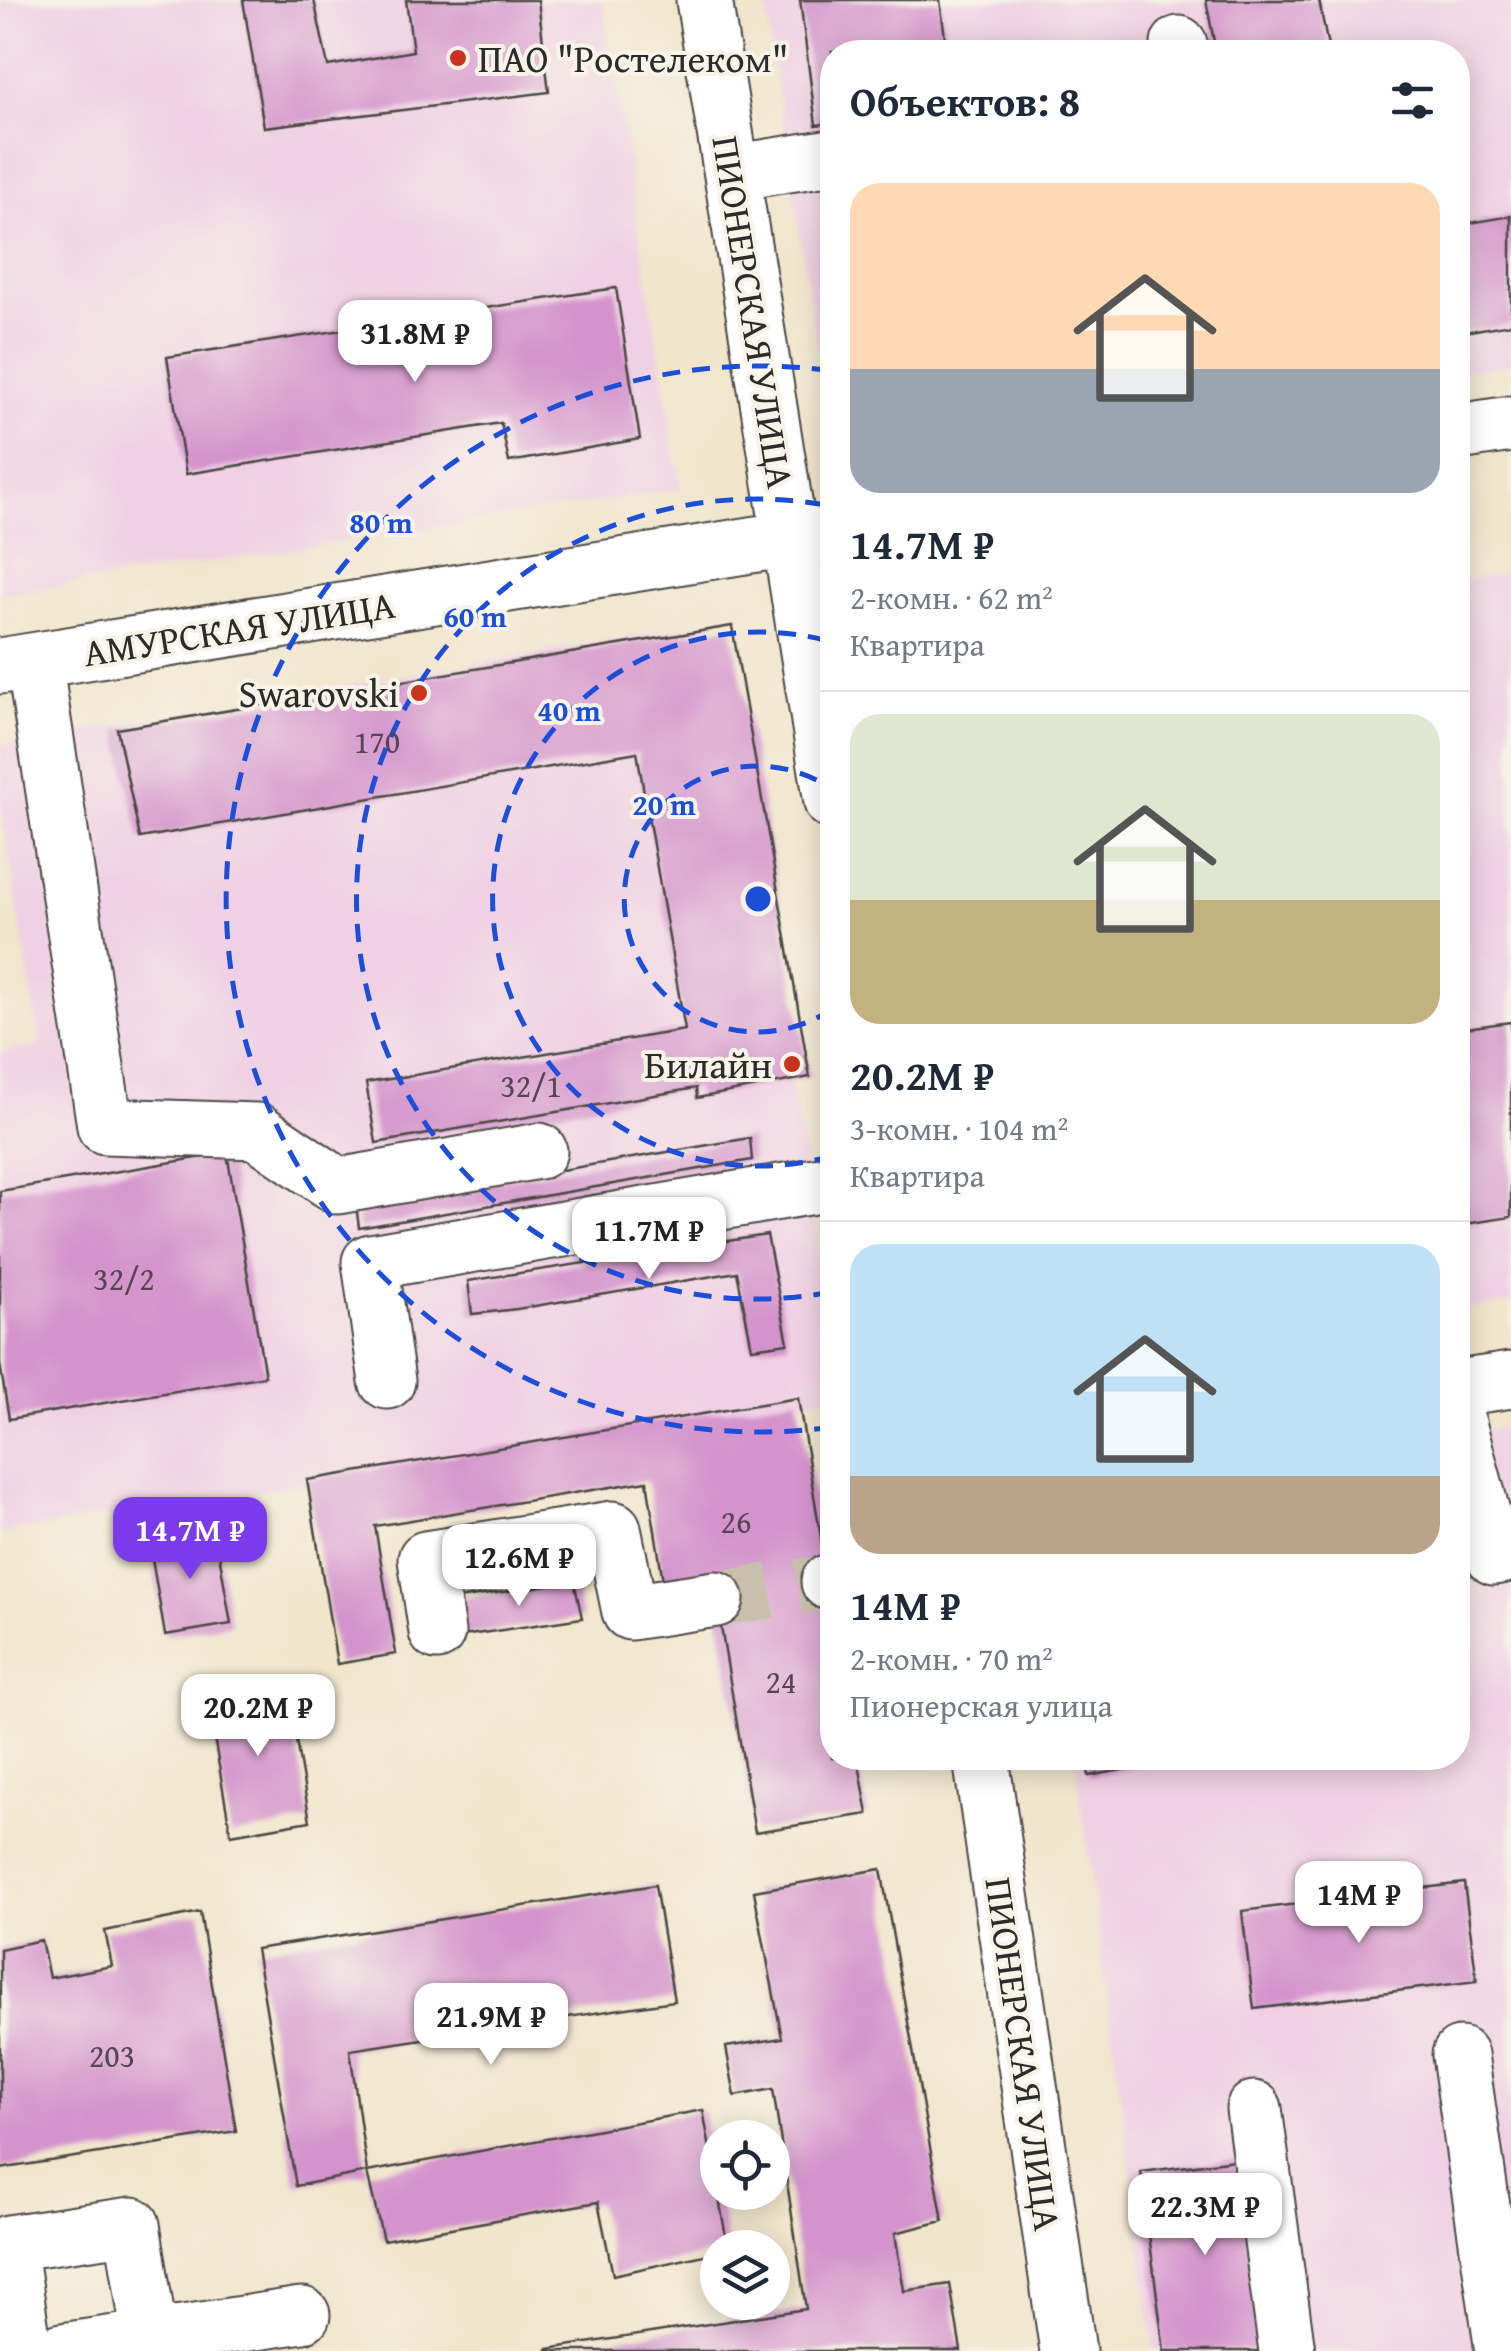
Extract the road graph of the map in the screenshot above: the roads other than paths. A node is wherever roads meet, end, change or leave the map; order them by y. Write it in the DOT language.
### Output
graph roads {
  1 [pos="704,0"];
  2 [pos="820,159"];
  3 [pos="732,173"];
  4 [pos="1511,424"];
  5 [pos="1470,430"];
  6 [pos="812,535"];
  7 [pos="820,642"];
  8 [pos="17,663"];
  9 [pos="539,1150"];
  10 [pos="820,1184"];
  11 [pos="1511,1380"];
  12 [pos="386,1381"];
  13 [pos="1470,1386"];
  14 [pos="1470,1468"];
  15 [pos="1511,1554"];
  16 [pos="716,1599"];
  17 [pos="437,1632"];
  18 [pos="982,1770"];
  19 [pos="1460,2056"];
  20 [pos="1254,2109"];
  21 [pos="302,2315"];
  22 [pos="151,2344"];
  23 [pos="24,2351"];
  24 [pos="62,2351"];
  25 [pos="1068,2351"];
  26 [pos="1287,2351"];
  27 [pos="1504,2351"];
  1 -- 3 [label="street, ПИОНЕРСКАЯ УЛИЦА"];
  2 -- 3 [label="street"];
  3 -- 6 [label="street, ПИОНЕРСКАЯ УЛИЦА"];
  4 -- 5 [label="street"];
  6 -- 7 [label="street, ПИОНЕРСКАЯ УЛИЦА"];
  6 -- 8 [label="street, АМУРСКАЯ УЛИЦА"];
  8 -- 9 [label="street"];
  10 -- 12 [label="street"];
  11 -- 13 [label="street"];
  14 -- 15 [label="street"];
  16 -- 17 [label="street"];
  18 -- 25 [label="street, ПИОНЕРСКАЯ УЛИЦА"];
  19 -- 27 [label="street"];
  20 -- 26 [label="street"];
  21 -- 22 [label="street"];
  22 -- 23 [label="street"];
  22 -- 24 [label="street"];
}
